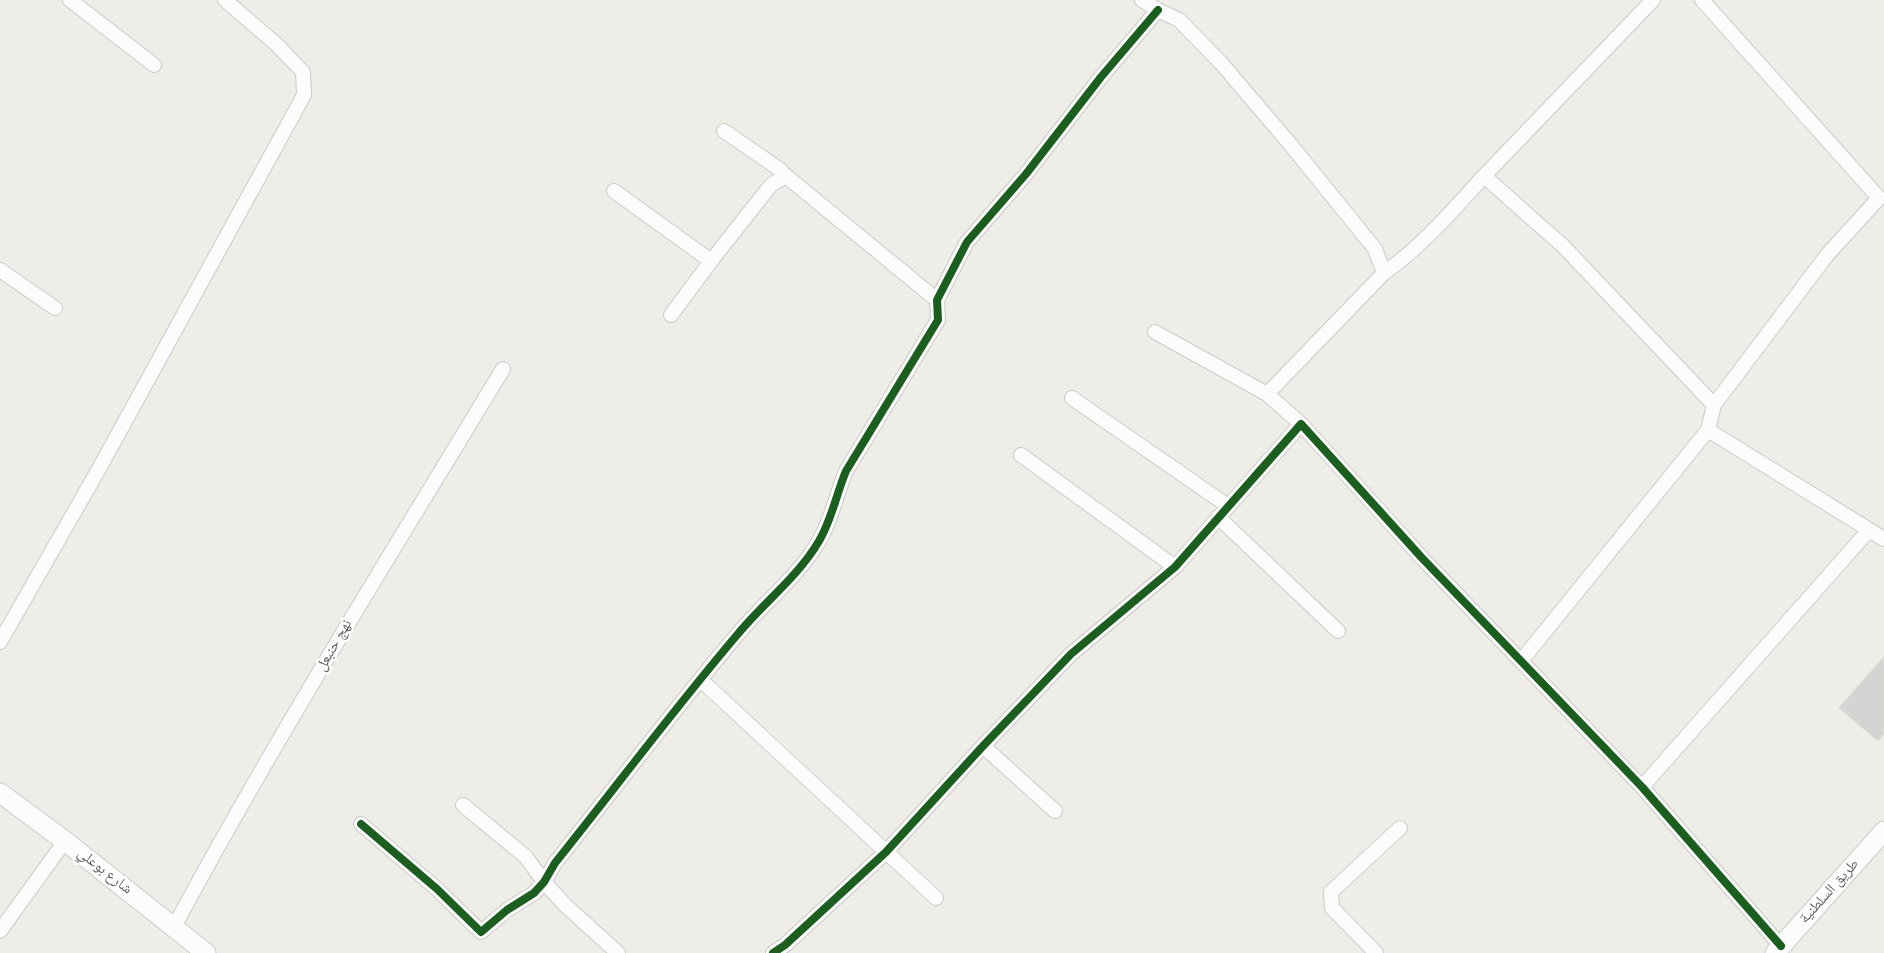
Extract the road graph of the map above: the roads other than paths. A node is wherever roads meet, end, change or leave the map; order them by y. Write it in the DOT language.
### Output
graph roads {
  1 [pos="70,0"];
  2 [pos="225,0"];
  3 [pos="1142,0"];
  4 [pos="1653,0"];
  5 [pos="1702,0"];
  6 [pos="1158,10"];
  7 [pos="154,65"];
  8 [pos="724,131"];
  9 [pos="786,176"];
  10 [pos="1484,176"];
  11 [pos="614,191"];
  12 [pos="1881,196"];
  13 [pos="711,261"];
  14 [pos="0,270"];
  15 [pos="1384,273"];
  16 [pos="937,300"];
  17 [pos="55,308"];
  18 [pos="671,315"];
  19 [pos="1156,332"];
  20 [pos="503,369"];
  21 [pos="1267,394"];
  22 [pos="1072,398"];
  23 [pos="1714,405"];
  24 [pos="1302,424"];
  25 [pos="1708,430"];
  26 [pos="1021,455"];
  27 [pos="1228,506"];
  28 [pos="1218,518"];
  29 [pos="1869,530"];
  30 [pos="1884,539"];
  31 [pos="1175,567"];
  32 [pos="1338,631"];
  33 [pos="0,642"];
  34 [pos="1521,661"];
  35 [pos="700,680"];
  36 [pos="982,746"];
  37 [pos="1642,787"];
  38 [pos="0,793"];
  39 [pos="463,805"];
  40 [pos="1055,811"];
  41 [pos="361,824"];
  42 [pos="1400,828"];
  43 [pos="1884,831"];
  44 [pos="64,842"];
  45 [pos="886,852"];
  46 [pos="544,882"];
  47 [pos="936,898"];
  48 [pos="174,927"];
  49 [pos="0,932"];
  50 [pos="197,950"];
  51 [pos="1778,950"];
  52 [pos="618,953"];
  53 [pos="773,953"];
  54 [pos="1376,953"];
  1 -- 7 [label="street"];
  2 -- 33 [label="street"];
  3 -- 6 [label="street"];
  4 -- 10 [label="street"];
  5 -- 12 [label="street"];
  6 -- 15 [label="street"];
  6 -- 16 [label="street"];
  8 -- 9 [label="street"];
  9 -- 13 [label="street"];
  9 -- 16 [label="street"];
  10 -- 15 [label="street"];
  10 -- 23 [label="street"];
  11 -- 13 [label="street"];
  12 -- 23 [label="street"];
  13 -- 18 [label="street"];
  14 -- 17 [label="street"];
  15 -- 21 [label="street"];
  16 -- 35 [label="street"];
  19 -- 21 [label="street"];
  20 -- 48 [label="street, نهج حنبعل"];
  21 -- 24 [label="street"];
  22 -- 27 [label="street"];
  23 -- 25 [label="street"];
  24 -- 27 [label="street"];
  24 -- 34 [label="street"];
  25 -- 29 [label="street"];
  25 -- 34 [label="street"];
  26 -- 31 [label="street"];
  27 -- 28 [label="street"];
  28 -- 31 [label="street"];
  28 -- 32 [label="street"];
  29 -- 30 [label="street"];
  29 -- 37 [label="street"];
  31 -- 36 [label="street"];
  34 -- 37 [label="street"];
  35 -- 45 [label="street"];
  35 -- 46 [label="street"];
  36 -- 40 [label="street"];
  36 -- 45 [label="street"];
  37 -- 51 [label="street"];
  38 -- 44 [label="street, شارع بوعلي"];
  39 -- 46 [label="street"];
  41 -- 46 [label="street"];
  42 -- 54 [label="street"];
  43 -- 51 [label="street, طريق السلطنية"];
  44 -- 48 [label="street, شارع بوعلي"];
  44 -- 49 [label="street"];
  45 -- 47 [label="street"];
  45 -- 53 [label="street"];
  46 -- 52 [label="street"];
  48 -- 50 [label="street, شارع بوعلي"];
}
